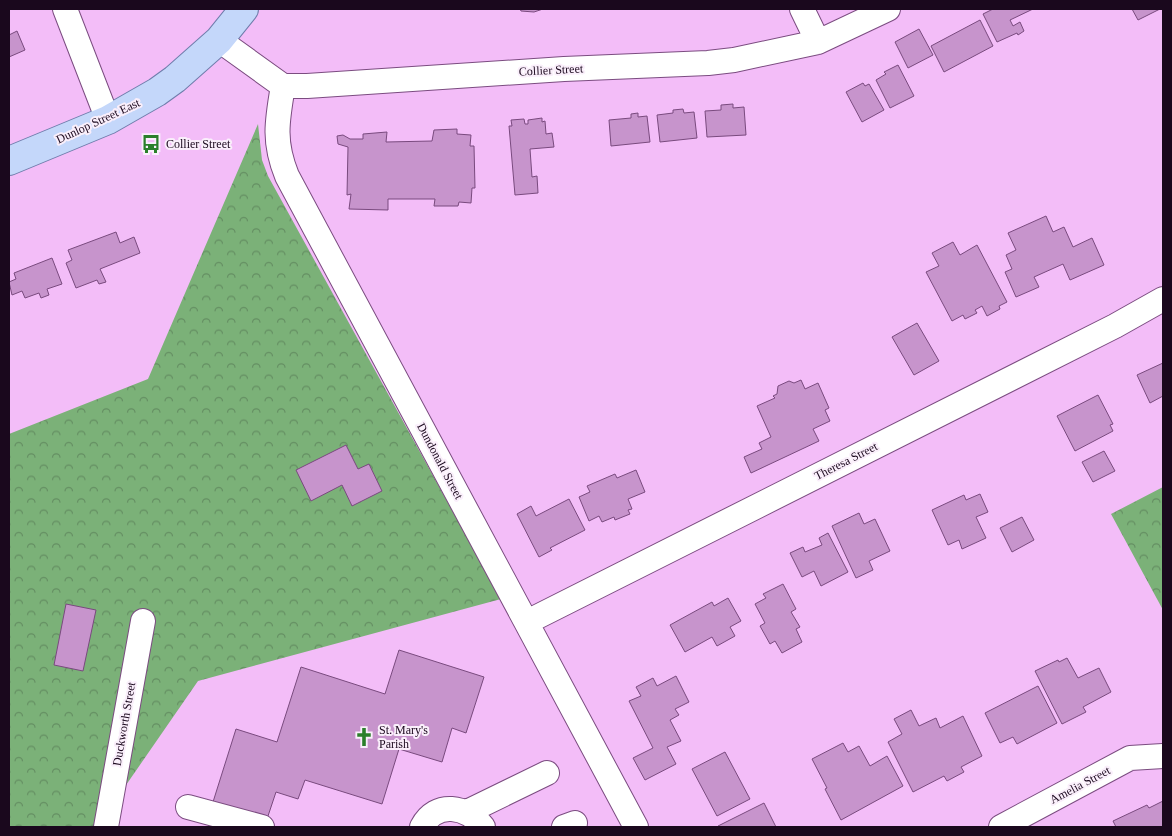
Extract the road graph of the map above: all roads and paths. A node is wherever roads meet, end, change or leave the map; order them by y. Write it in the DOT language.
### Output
graph roads {
  1 [pos="65,9"];
  2 [pos="244,9"];
  3 [pos="802,9"];
  4 [pos="888,9"];
  5 [pos="219,40"];
  6 [pos="818,42"];
  7 [pos="283,86"];
  8 [pos="108,120"];
  9 [pos="9,161"];
  10 [pos="1163,299"];
  11 [pos="143,621"];
  12 [pos="528,622"];
  13 [pos="1163,756"];
  14 [pos="547,773"];
  15 [pos="188,807"];
  16 [pos="475,820"];
  17 [pos="106,827"];
  18 [pos="262,827"];
  19 [pos="422,827"];
  20 [pos="636,827"];
  21 [pos="1001,827"];
  1 -- 8 [label="street"];
  2 -- 5 [label="main road, Dunlop Street East"];
  3 -- 6 [label="street"];
  4 -- 6 [label="street, Collier Street"];
  5 -- 7 [label="street"];
  5 -- 8 [label="main road, Dunlop Street East"];
  6 -- 7 [label="street, Collier Street"];
  7 -- 12 [label="street, Dundonald Street"];
  8 -- 9 [label="main road, Dunlop Street East"];
  10 -- 12 [label="street, Theresa Street"];
  11 -- 17 [label="street, Duckworth Street"];
  12 -- 20 [label="street, Dundonald Street"];
  13 -- 21 [label="street, Amelia Street"];
  14 -- 16 [label="street"];
  15 -- 18 [label="street"];
  16 -- 19 [label="street"];
}
